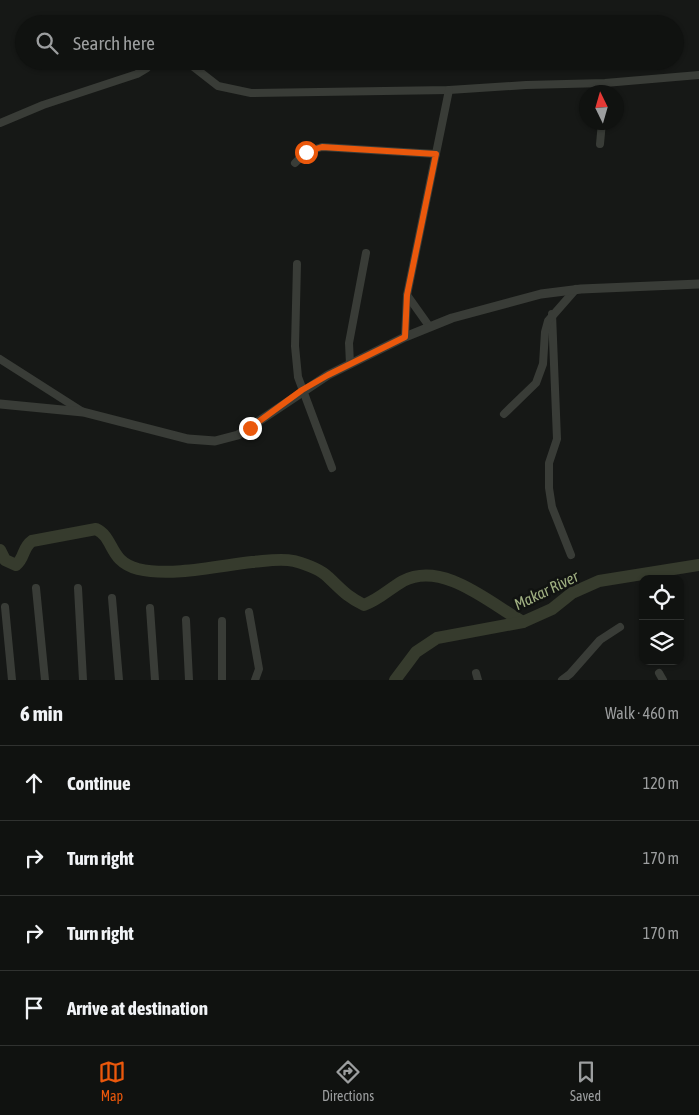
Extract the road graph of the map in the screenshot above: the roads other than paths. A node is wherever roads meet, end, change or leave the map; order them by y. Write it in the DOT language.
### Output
graph roads {
  1 [pos="144,70"];
  2 [pos="198,70"];
  3 [pos="699,75"];
  4 [pos="605,83"];
  5 [pos="449,90"];
  6 [pos="0,123"];
  7 [pos="601,130"];
  8 [pos="600,144"];
  9 [pos="436,154"];
  10 [pos="295,163"];
  11 [pos="366,253"];
  12 [pos="297,264"];
  13 [pos="699,284"];
  14 [pos="576,289"];
  15 [pos="407,295"];
  16 [pos="552,314"];
  17 [pos="429,326"];
  18 [pos="405,337"];
  19 [pos="0,359"];
  20 [pos="350,364"];
  21 [pos="302,390"];
  22 [pos="0,404"];
  23 [pos="83,412"];
  24 [pos="504,414"];
  25 [pos="332,468"];
  26 [pos="571,555"];
  27 [pos="36,588"];
  28 [pos="78,588"];
  29 [pos="112,598"];
  30 [pos="5,607"];
  31 [pos="150,608"];
  32 [pos="250,612"];
  33 [pos="186,620"];
  34 [pos="222,621"];
  35 [pos="620,627"];
  36 [pos="12,680"];
  37 [pos="45,680"];
  38 [pos="83,680"];
  39 [pos="119,680"];
  40 [pos="154,680"];
  41 [pos="189,680"];
  42 [pos="222,680"];
  43 [pos="254,680"];
  44 [pos="562,680"];
  1 -- 6 [label="street"];
  2 -- 5 [label="street"];
  3 -- 4 [label="street"];
  4 -- 5 [label="street"];
  5 -- 9 [label="street"];
  7 -- 8 [label="street"];
  9 -- 10 [label="street"];
  9 -- 15 [label="street"];
  11 -- 20 [label="street"];
  12 -- 21 [label="street"];
  13 -- 14 [label="street"];
  14 -- 16 [label="street"];
  14 -- 17 [label="street"];
  15 -- 17 [label="street"];
  15 -- 18 [label="street"];
  16 -- 24 [label="street"];
  16 -- 26 [label="street"];
  17 -- 18 [label="street"];
  18 -- 20 [label="street"];
  19 -- 23 [label="street"];
  20 -- 21 [label="street"];
  21 -- 23 [label="street"];
  21 -- 25 [label="street"];
  22 -- 23 [label="street"];
  27 -- 37 [label="street"];
  28 -- 38 [label="street"];
  29 -- 39 [label="street"];
  30 -- 36 [label="street"];
  31 -- 40 [label="street"];
  32 -- 43 [label="street"];
  33 -- 41 [label="street"];
  34 -- 42 [label="street"];
  35 -- 44 [label="street"];
}
